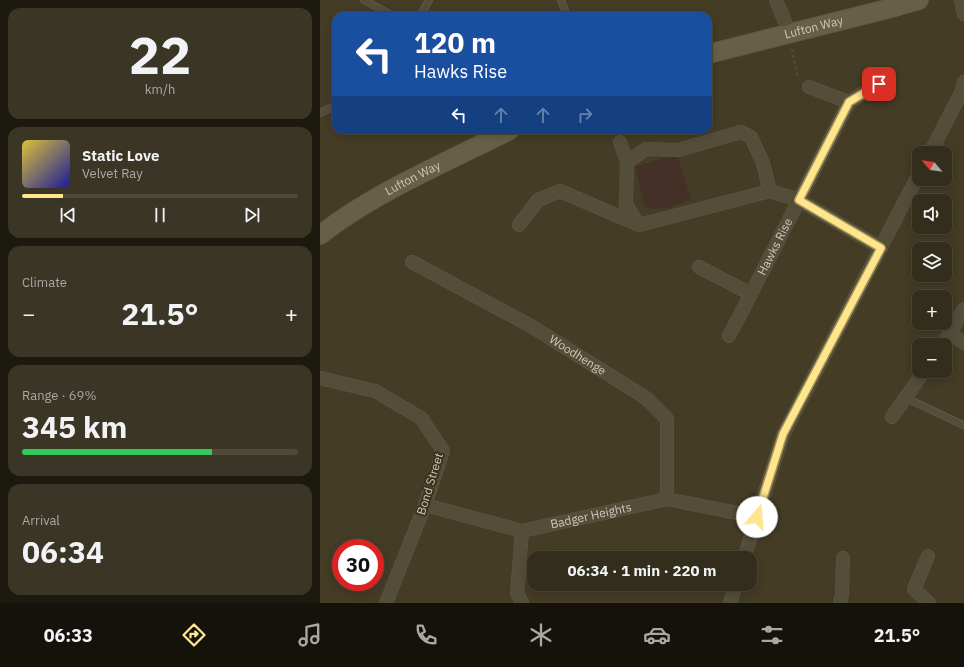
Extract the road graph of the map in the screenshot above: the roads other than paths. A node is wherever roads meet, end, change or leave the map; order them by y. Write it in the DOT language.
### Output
graph roads {
  1 [pos="364,0"];
  2 [pos="429,0"];
  3 [pos="561,0"];
  4 [pos="776,0"];
  5 [pos="919,0"];
  6 [pos="961,0"];
  7 [pos="386,12"];
  8 [pos="422,12"];
  9 [pos="566,12"];
  10 [pos="964,14"];
  11 [pos="790,34"];
  12 [pos="712,53"];
  13 [pos="964,82"];
  14 [pos="879,84"];
  15 [pos="810,87"];
  16 [pos="849,102"];
  17 [pos="332,107"];
  18 [pos="320,113"];
  19 [pos="502,134"];
  20 [pos="620,142"];
  21 [pos="934,146"];
  22 [pos="627,162"];
  23 [pos="913,186"];
  24 [pos="770,191"];
  25 [pos="799,200"];
  26 [pos="518,225"];
  27 [pos="639,225"];
  28 [pos="320,235"];
  29 [pos="881,248"];
  30 [pos="412,262"];
  31 [pos="699,267"];
  32 [pos="751,294"];
  33 [pos="964,310"];
  34 [pos="950,333"];
  35 [pos="729,336"];
  36 [pos="947,338"];
  37 [pos="964,343"];
  38 [pos="320,378"];
  39 [pos="919,378"];
  40 [pos="906,398"];
  41 [pos="892,417"];
  42 [pos="963,425"];
  43 [pos="667,499"];
  44 [pos="425,504"];
  45 [pos="757,517"];
  46 [pos="522,531"];
  47 [pos="746,551"];
  48 [pos="928,556"];
  49 [pos="843,558"];
  50 [pos="734,591"];
  51 [pos="386,603"];
  52 [pos="522,603"];
  53 [pos="730,603"];
  54 [pos="840,603"];
  55 [pos="929,603"];
  1 -- 7 [label="lane"];
  2 -- 8 [label="lane"];
  3 -- 9 [label="lane"];
  4 -- 11 [label="street"];
  5 -- 11 [label="street, Lufton Way"];
  6 -- 10 [label="street"];
  11 -- 12 [label="street, Lufton Way"];
  13 -- 21 [label="street"];
  14 -- 16 [label="street"];
  15 -- 16 [label="street"];
  16 -- 25 [label="street, Hawks Rise"];
  17 -- 18 [label="lane"];
  19 -- 28 [label="street, Lufton Way"];
  20 -- 22 [label="street"];
  22 -- 24 [label="street"];
  22 -- 27 [label="street"];
  23 -- 29 [label="street"];
  24 -- 25 [label="street"];
  24 -- 27 [label="street"];
  25 -- 29 [label="street"];
  25 -- 32 [label="street, Hawks Rise"];
  26 -- 27 [label="street"];
  29 -- 45 [label="street"];
  30 -- 43 [label="street, Woodhenge"];
  31 -- 32 [label="street"];
  32 -- 35 [label="street, Hawks Rise"];
  33 -- 34 [label="street"];
  34 -- 36 [label="street"];
  34 -- 37 [label="street"];
  38 -- 44 [label="street, Bond Street"];
  39 -- 40 [label="street"];
  40 -- 41 [label="street"];
  40 -- 42 [label="lane"];
  43 -- 45 [label="street, Badger Heights"];
  43 -- 46 [label="street, Badger Heights"];
  44 -- 46 [label="street, Badger Heights"];
  44 -- 51 [label="street, Bond Street"];
  45 -- 47 [label="street"];
  46 -- 52 [label="street"];
  48 -- 55 [label="street"];
  49 -- 54 [label="street"];
  50 -- 53 [label="street"];
}
